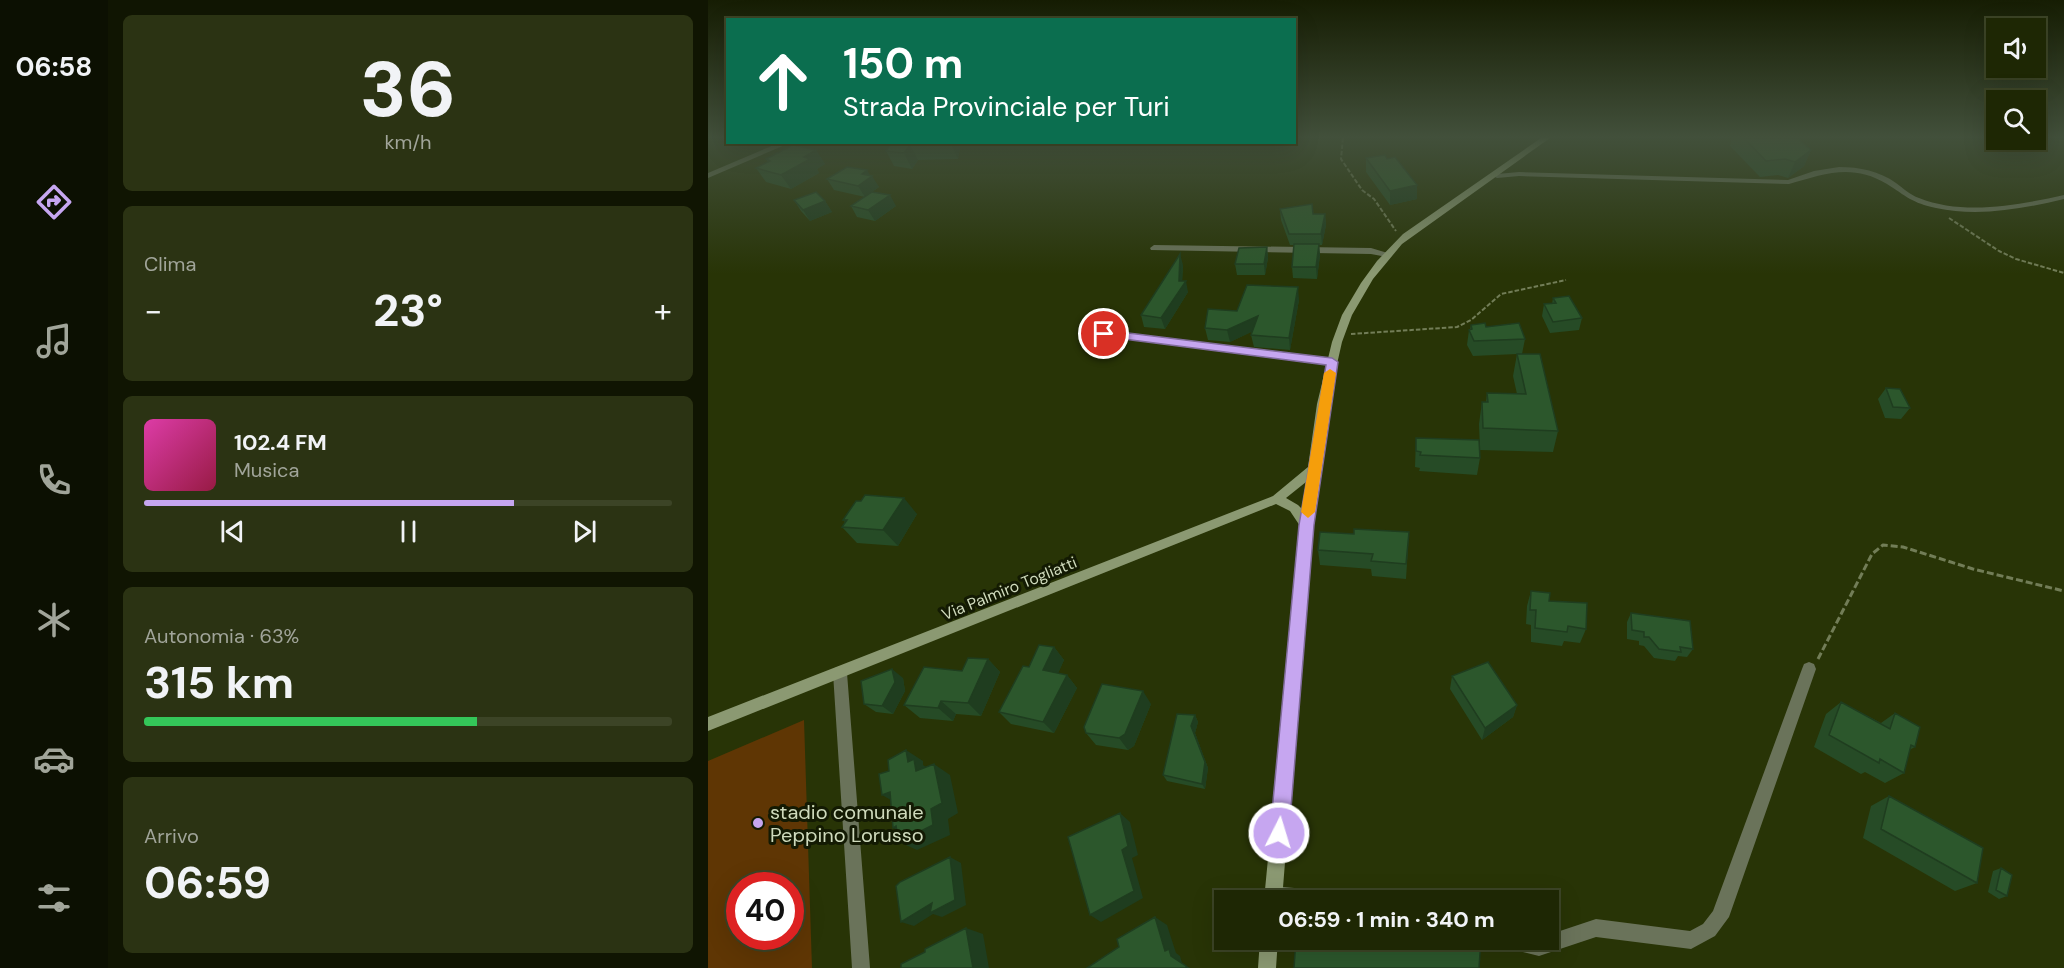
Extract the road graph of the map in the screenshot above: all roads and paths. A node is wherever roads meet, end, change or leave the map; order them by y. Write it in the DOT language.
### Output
graph roads {
  1 [pos="1358,183"];
  2 [pos="1486,183"];
  3 [pos="1888,183"];
  4 [pos="2064,197"];
  5 [pos="1928,204"];
  6 [pos="1406,236"];
  7 [pos="1154,248"];
  8 [pos="1387,254"];
  9 [pos="2064,273"];
  10 [pos="1566,280"];
  11 [pos="1104,334"];
  12 [pos="1339,335"];
  13 [pos="1332,362"];
  14 [pos="1314,468"];
  15 [pos="1277,499"];
  16 [pos="1306,525"];
  17 [pos="2064,591"];
  18 [pos="1809,669"];
  19 [pos="840,673"];
  20 [pos="708,724"];
  21 [pos="1274,890"];
  22 [pos="1559,940"];
  23 [pos="1268,950"];
  24 [pos="861,968"];
  25 [pos="1267,968"];
  1 -- 6 [label="path"];
  2 -- 6 [label="street"];
  3 -- 5 [label="street"];
  4 -- 5 [label="street"];
  5 -- 9 [label="path"];
  6 -- 8 [label="street"];
  7 -- 8 [label="street"];
  8 -- 12 [label="street"];
  10 -- 12 [label="path"];
  11 -- 13 [label="street"];
  12 -- 13 [label="street"];
  13 -- 14 [label="street"];
  14 -- 15 [label="street, Via Palmiro Togliatti"];
  14 -- 16 [label="street"];
  15 -- 16 [label="street"];
  15 -- 19 [label="street, Via Palmiro Togliatti"];
  16 -- 21 [label="street"];
  17 -- 18 [label="path"];
  18 -- 22 [label="street"];
  19 -- 20 [label="street, Via Palmiro Togliatti"];
  19 -- 24 [label="street"];
  23 -- 25 [label="street"];
}
